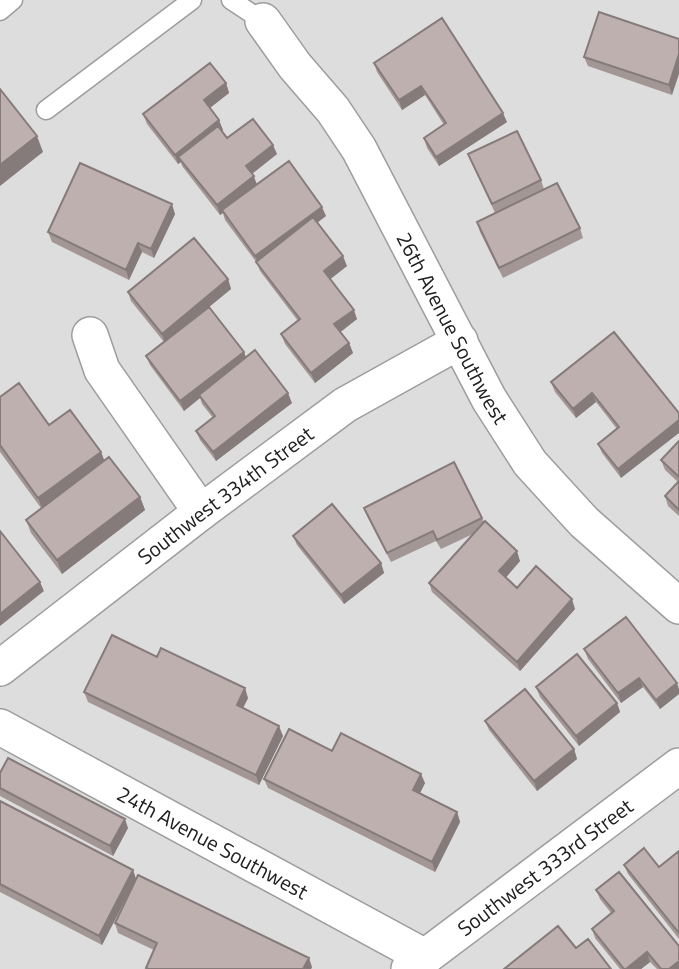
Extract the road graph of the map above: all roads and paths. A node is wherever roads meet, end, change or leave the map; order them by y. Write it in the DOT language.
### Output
graph roads {
  1 [pos="13,0"];
  2 [pos="192,0"];
  3 [pos="230,0"];
  4 [pos="0,10"];
  5 [pos="263,21"];
  6 [pos="46,110"];
  7 [pos="90,335"];
  8 [pos="460,341"];
  9 [pos="201,512"];
  10 [pos="679,606"];
  11 [pos="0,668"];
  12 [pos="0,727"];
  13 [pos="679,765"];
  14 [pos="417,963"];
  1 -- 4 [label="lane"];
  2 -- 6 [label="lane"];
  3 -- 5 [label="lane"];
  5 -- 8 [label="street, 26th Avenue Southwest"];
  7 -- 9 [label="street"];
  8 -- 9 [label="street, Southwest 334th Street"];
  8 -- 10 [label="street, 26th Avenue Southwest"];
  9 -- 11 [label="street, Southwest 334th Street"];
  12 -- 14 [label="street, 24th Avenue Southwest"];
  13 -- 14 [label="street, Southwest 333rd Street"];
}
